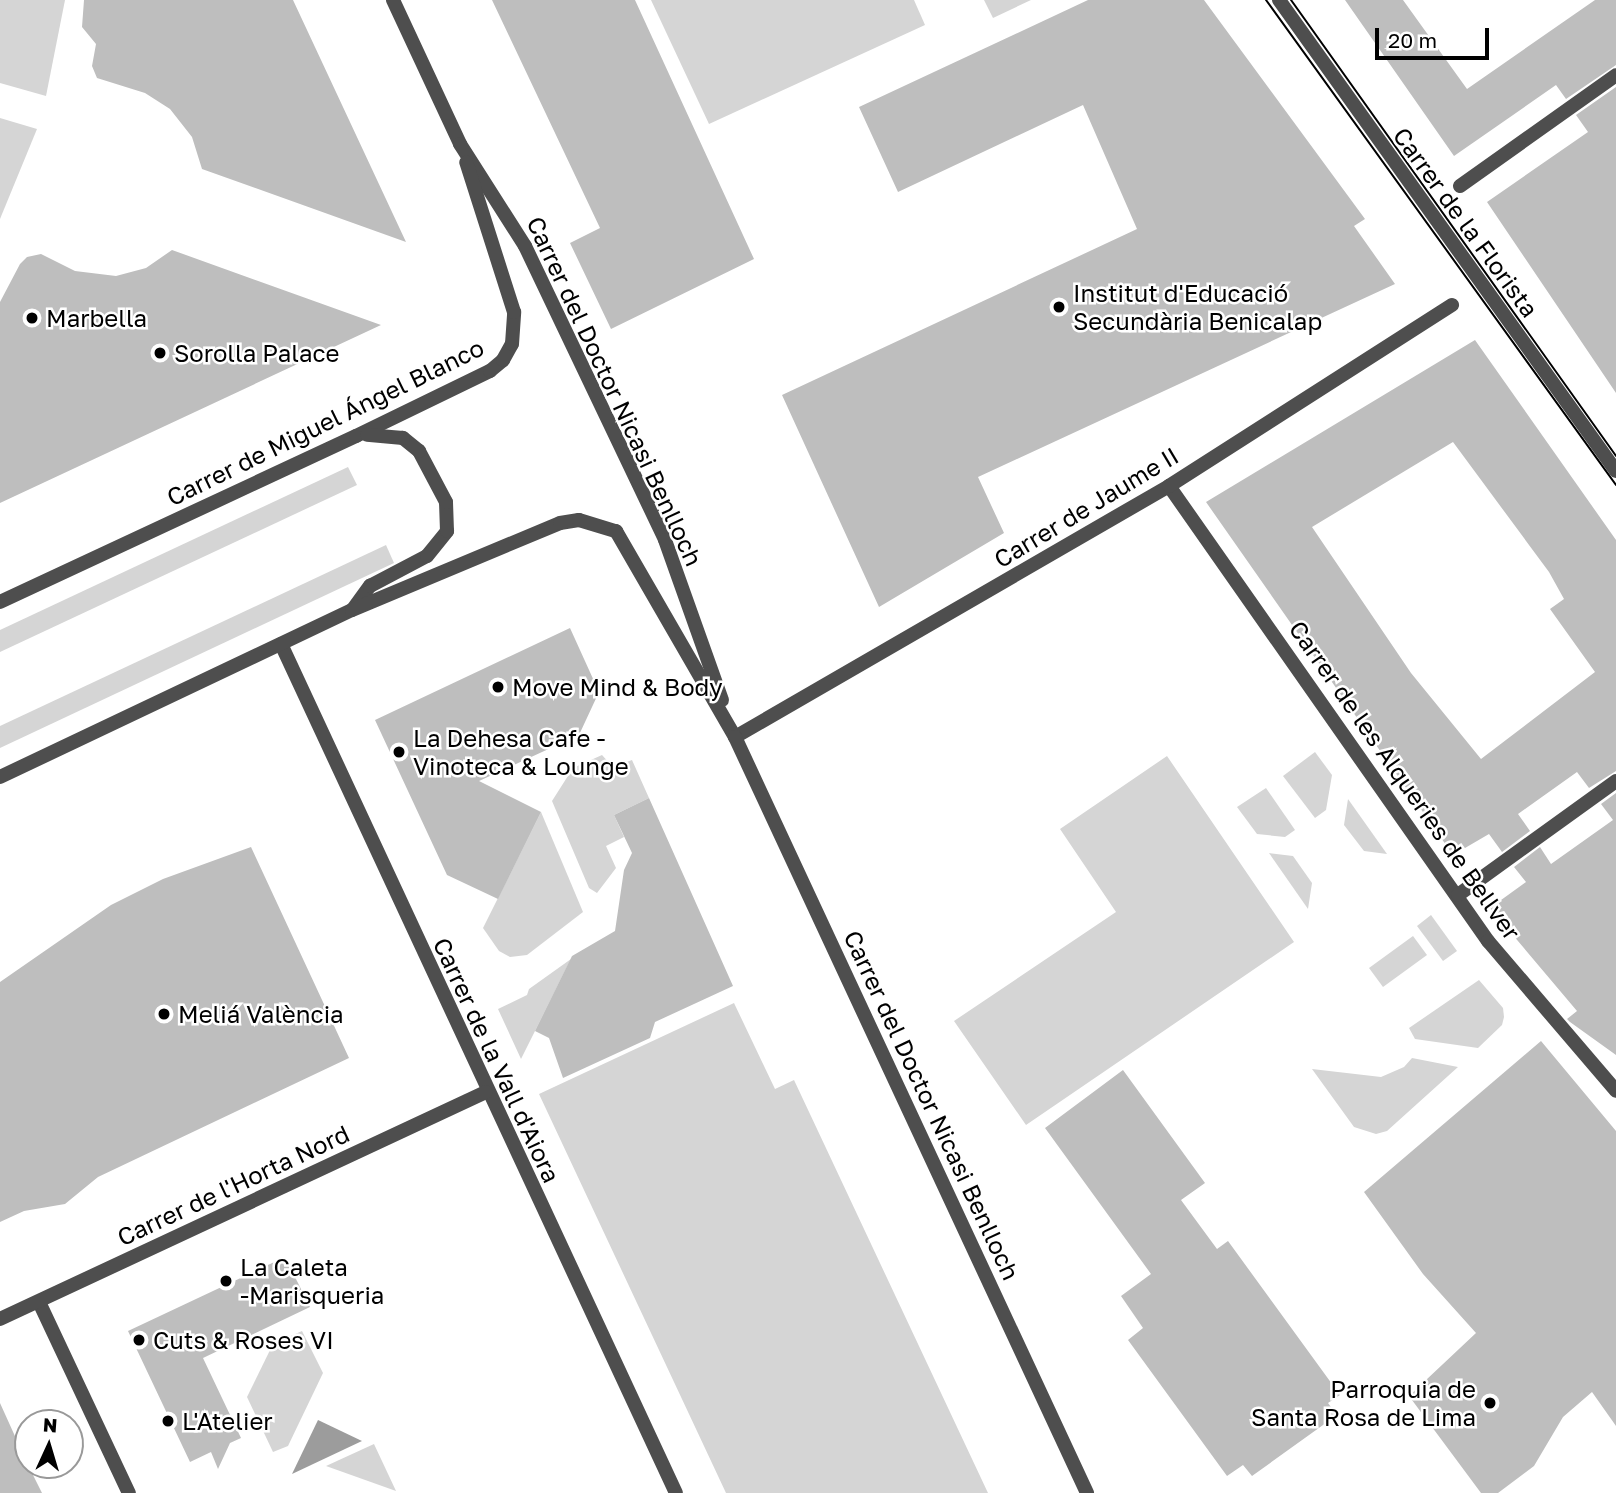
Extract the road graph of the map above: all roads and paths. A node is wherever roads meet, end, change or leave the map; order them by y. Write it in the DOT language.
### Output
graph roads {
  1 [pos="393,0"];
  2 [pos="1279,0"];
  3 [pos="1616,75"];
  4 [pos="460,144"];
  5 [pos="1460,186"];
  6 [pos="1452,305"];
  7 [pos="356,436"];
  8 [pos="1616,471"];
  9 [pos="1169,486"];
  10 [pos="0,602"];
  11 [pos="352,610"];
  12 [pos="281,644"];
  13 [pos="735,737"];
  14 [pos="0,777"];
  15 [pos="1616,781"];
  16 [pos="1458,895"];
  17 [pos="1616,1091"];
  18 [pos="486,1092"];
  19 [pos="39,1302"];
  20 [pos="0,1320"];
  21 [pos="129,1493"];
  22 [pos="676,1493"];
  23 [pos="1087,1493"];
  1 -- 4 [label="street, Carrer del Doctor Nicasi Benlloch"];
  2 -- 8 [label="street, Carrer de la Florista"];
  3 -- 5 [label="street"];
  4 -- 7 [label="street, Carrer de Miguel Ángel Blanco"];
  4 -- 13 [label="street, Carrer del Doctor Nicasi Benlloch"];
  6 -- 9 [label="street, Carrer de Jaume II"];
  7 -- 10 [label="street, Carrer de Miguel Ángel Blanco"];
  7 -- 11 [label="street"];
  9 -- 13 [label="street, Carrer de Jaume II"];
  9 -- 16 [label="street, Carrer de les Alqueries de Bellver"];
  11 -- 12 [label="street"];
  11 -- 13 [label="street, Carrer del Doctor Nicasi Benlloch"];
  12 -- 14 [label="street"];
  12 -- 18 [label="street, Carrer de la Vall d'Aiora"];
  13 -- 23 [label="street, Carrer del Doctor Nicasi Benlloch"];
  15 -- 16 [label="street"];
  16 -- 17 [label="street, Carrer de les Alqueries de Bellver"];
  18 -- 19 [label="street, Carrer de l'Horta Nord"];
  18 -- 22 [label="street, Carrer de la Vall d'Aiora"];
  19 -- 20 [label="street, Carrer de l'Horta Nord"];
  19 -- 21 [label="street"];
}
